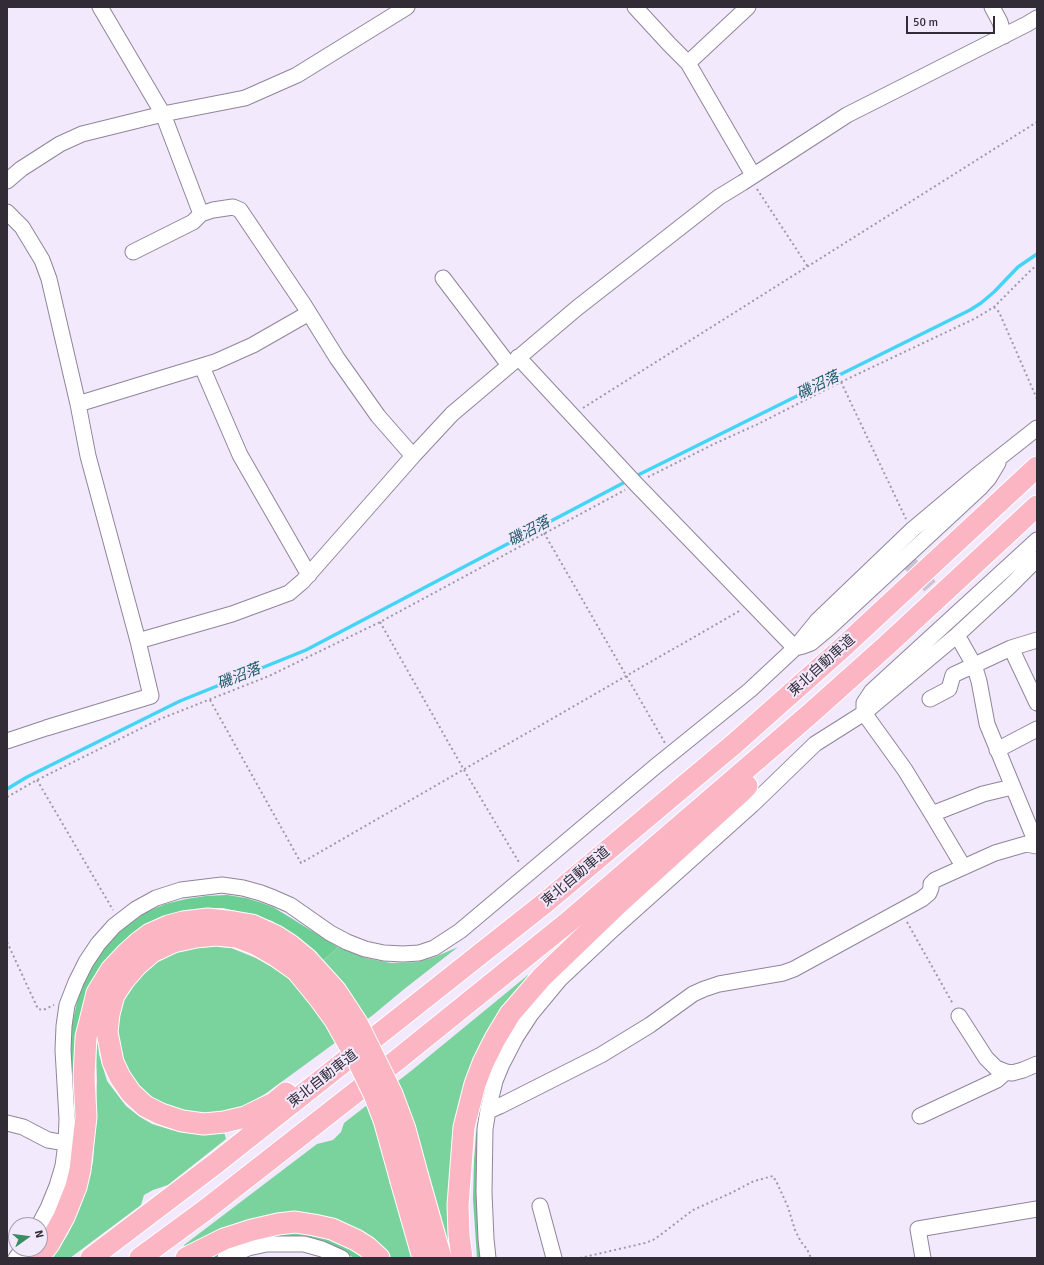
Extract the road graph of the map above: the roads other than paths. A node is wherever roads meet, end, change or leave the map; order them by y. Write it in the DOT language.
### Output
graph roads {
  1 [pos="100,7"];
  2 [pos="407,7"];
  3 [pos="635,7"];
  4 [pos="748,7"];
  5 [pos="992,7"];
  6 [pos="1037,18"];
  7 [pos="1004,36"];
  8 [pos="688,63"];
  9 [pos="163,114"];
  10 [pos="753,175"];
  11 [pos="7,181"];
  12 [pos="7,212"];
  13 [pos="201,214"];
  14 [pos="133,252"];
  15 [pos="443,278"];
  16 [pos="309,313"];
  17 [pos="513,361"];
  18 [pos="202,367"];
  19 [pos="78,404"];
  20 [pos="1037,428"];
  21 [pos="413,456"];
  22 [pos="1001,456"];
  23 [pos="1037,467"];
  24 [pos="1037,506"];
  25 [pos="1037,540"];
  26 [pos="1037,559"];
  27 [pos="309,575"];
  28 [pos="956,636"];
  29 [pos="1037,640"];
  30 [pos="138,641"];
  31 [pos="794,648"];
  32 [pos="1011,648"];
  33 [pos="974,665"];
  34 [pos="930,699"];
  35 [pos="1037,703"];
  36 [pos="811,713"];
  37 [pos="864,713"];
  38 [pos="1037,729"];
  39 [pos="7,741"];
  40 [pos="997,750"];
  41 [pos="1012,786"];
  42 [pos="932,814"];
  43 [pos="1037,845"];
  44 [pos="963,866"];
  45 [pos="546,902"];
  46 [pos="302,965"];
  47 [pos="959,1016"];
  48 [pos="1037,1064"];
  49 [pos="1006,1072"];
  50 [pos="488,1110"];
  51 [pos="920,1116"];
  52 [pos="7,1123"];
  53 [pos="66,1143"];
  54 [pos="410,1179"];
  55 [pos="540,1206"];
  56 [pos="1037,1209"];
  57 [pos="43,1217"];
  58 [pos="38,1258"];
  59 [pos="91,1258"];
  60 [pos="140,1258"];
  61 [pos="186,1258"];
  62 [pos="225,1258"];
  63 [pos="342,1258"];
  64 [pos="379,1258"];
  65 [pos="423,1258"];
  66 [pos="441,1258"];
  67 [pos="462,1258"];
  68 [pos="488,1258"];
  69 [pos="554,1258"];
  70 [pos="923,1258"];
  1 -- 9 [label="street"];
  2 -- 9 [label="street"];
  3 -- 8 [label="street"];
  4 -- 8 [label="street"];
  5 -- 7 [label="street"];
  6 -- 7 [label="street"];
  7 -- 10 [label="street"];
  8 -- 10 [label="street"];
  9 -- 11 [label="street"];
  9 -- 13 [label="street"];
  10 -- 17 [label="street"];
  12 -- 19 [label="street"];
  13 -- 14 [label="street"];
  13 -- 16 [label="street"];
  15 -- 17 [label="street"];
  16 -- 18 [label="street"];
  16 -- 21 [label="street"];
  17 -- 21 [label="street"];
  17 -- 31 [label="street"];
  18 -- 19 [label="street"];
  18 -- 27 [label="street"];
  19 -- 30 [label="street"];
  20 -- 22 [label="street"];
  21 -- 27 [label="street"];
  22 -- 31 [label="street"];
  22 -- 31 [label="street"];
  23 -- 45 [label="highway, 東北自動車道"];
  24 -- 36 [label="highway, 東北自動車道"];
  25 -- 37 [label="street"];
  26 -- 28 [label="street"];
  27 -- 30 [label="street"];
  28 -- 33 [label="street"];
  28 -- 37 [label="street"];
  29 -- 32 [label="street"];
  30 -- 39 [label="street"];
  31 -- 53 [label="street"];
  32 -- 33 [label="street"];
  32 -- 35 [label="street"];
  33 -- 34 [label="street"];
  33 -- 40 [label="street"];
  36 -- 60 [label="highway, 東北自動車道"];
  36 -- 67 [label="highway"];
  37 -- 42 [label="street"];
  37 -- 50 [label="street"];
  38 -- 40 [label="street"];
  40 -- 41 [label="street"];
  41 -- 42 [label="street"];
  41 -- 43 [label="street"];
  42 -- 44 [label="street"];
  43 -- 44 [label="street"];
  44 -- 50 [label="street"];
  45 -- 46 [label="highway"];
  45 -- 59 [label="highway, 東北自動車道"];
  46 -- 54 [label="highway, bridge"];
  46 -- 58 [label="highway"];
  47 -- 49 [label="street"];
  48 -- 49 [label="street"];
  49 -- 51 [label="street"];
  50 -- 68 [label="street"];
  52 -- 53 [label="street"];
  53 -- 57 [label="street"];
  54 -- 65 [label="highway"];
  54 -- 66 [label="highway"];
  55 -- 69 [label="street"];
  56 -- 70 [label="street"];
  61 -- 64 [label="highway"];
  62 -- 63 [label="street"];
}
